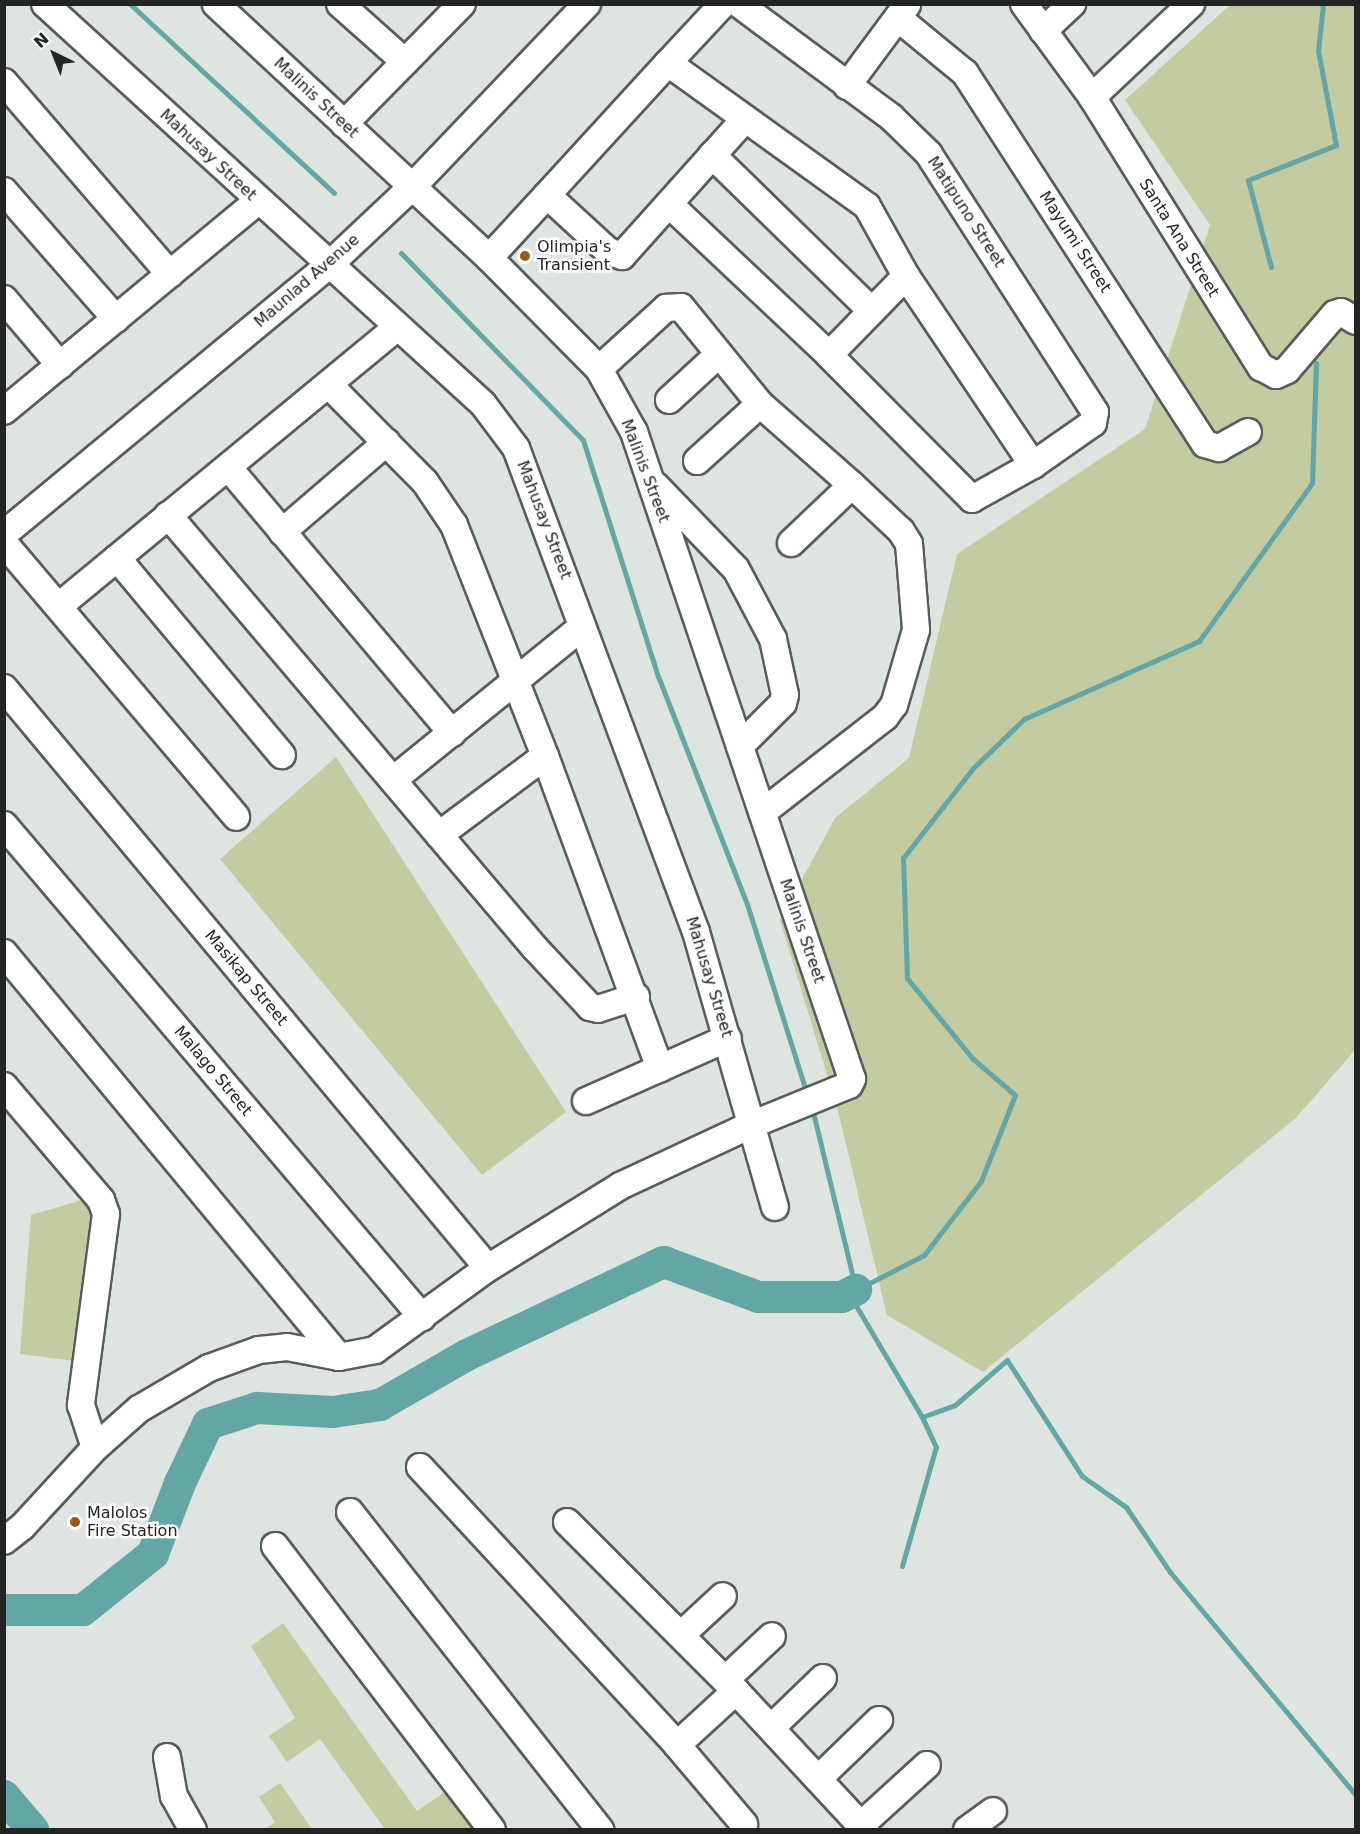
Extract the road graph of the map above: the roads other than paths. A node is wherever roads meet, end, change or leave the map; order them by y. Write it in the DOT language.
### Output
graph roads {
  1 [pos="45,4"];
  2 [pos="216,4"];
  3 [pos="340,4"];
  4 [pos="587,4"];
  5 [pos="723,4"];
  6 [pos="739,4"];
  7 [pos="1024,4"];
  8 [pos="1072,4"];
  9 [pos="1191,4"];
  10 [pos="457,6"];
  11 [pos="902,11"];
  12 [pos="1043,31"];
  13 [pos="405,62"];
  14 [pos="668,63"];
  15 [pos="4,82"];
  16 [pos="847,86"];
  17 [pos="1092,97"];
  18 [pos="745,119"];
  19 [pos="344,124"];
  20 [pos="712,155"];
  21 [pos="413,186"];
  22 [pos="4,191"];
  23 [pos="547,195"];
  24 [pos="258,201"];
  25 [pos="669,204"];
  26 [pos="489,258"];
  27 [pos="330,264"];
  28 [pos="170,274"];
  29 [pos="906,276"];
  30 [pos="4,299"];
  31 [pos="872,311"];
  32 [pos="116,318"];
  33 [pos="1356,321"];
  34 [pos="396,328"];
  35 [pos="719,354"];
  36 [pos="829,355"];
  37 [pos="60,365"];
  38 [pos="598,369"];
  39 [pos="329,385"];
  40 [pos="669,400"];
  41 [pos="760,404"];
  42 [pos="4,411"];
  43 [pos="1248,432"];
  44 [pos="387,442"];
  45 [pos="697,461"];
  46 [pos="1033,465"];
  47 [pos="228,467"];
  48 [pos="650,479"];
  49 [pos="852,485"];
  50 [pos="168,515"];
  51 [pos="282,532"];
  52 [pos="4,534"];
  53 [pos="4,543"];
  54 [pos="791,543"];
  55 [pos="117,558"];
  56 [pos="59,606"];
  57 [pos="581,628"];
  58 [pos="514,681"];
  59 [pos="4,688"];
  60 [pos="452,733"];
  61 [pos="740,746"];
  62 [pos="282,755"];
  63 [pos="545,756"];
  64 [pos="393,780"];
  65 [pos="763,812"];
  66 [pos="236,817"];
  67 [pos="4,825"];
  68 [pos="439,835"];
  69 [pos="4,953"];
  70 [pos="636,998"];
  71 [pos="728,1038"];
  72 [pos="660,1069"];
  73 [pos="4,1086"];
  74 [pos="586,1101"];
  75 [pos="751,1125"];
  76 [pos="775,1207"];
  77 [pos="488,1268"];
  78 [pos="422,1317"];
  79 [pos="339,1357"];
  80 [pos="95,1448"];
  81 [pos="420,1467"];
  82 [pos="350,1512"];
  83 [pos="567,1522"];
  84 [pos="4,1541"];
  85 [pos="275,1546"];
  86 [pos="723,1596"];
  87 [pos="681,1635"];
  88 [pos="772,1635"];
  89 [pos="824,1678"];
  90 [pos="731,1685"];
  91 [pos="879,1720"];
  92 [pos="771,1728"];
  93 [pos="677,1745"];
  94 [pos="167,1757"];
  95 [pos="927,1765"];
  96 [pos="819,1779"];
  97 [pos="993,1811"];
  98 [pos="744,1824"];
  99 [pos="863,1827"];
  100 [pos="193,1830"];
  101 [pos="492,1830"];
  102 [pos="600,1830"];
  103 [pos="968,1830"];
  1 -- 24 [label="street, Mahusay Street"];
  2 -- 19 [label="street, Malinis Street"];
  3 -- 13 [label="street"];
  4 -- 21 [label="street, Maunlad Avenue"];
  5 -- 14 [label="street"];
  6 -- 16 [label="street, Matipuno Street"];
  7 -- 12 [label="street, Santa Ana Street"];
  8 -- 12 [label="street"];
  9 -- 17 [label="street"];
  10 -- 13 [label="street"];
  11 -- 16 [label="street"];
  11 -- 43 [label="street, Mayumi Street"];
  12 -- 17 [label="street, Santa Ana Street"];
  13 -- 19 [label="street"];
  14 -- 18 [label="street"];
  14 -- 23 [label="street"];
  15 -- 28 [label="street"];
  16 -- 46 [label="street, Matipuno Street"];
  17 -- 33 [label="street, Santa Ana Street"];
  18 -- 20 [label="street"];
  18 -- 29 [label="street"];
  19 -- 21 [label="street, Malinis Street"];
  20 -- 25 [label="street"];
  20 -- 31 [label="street"];
  21 -- 26 [label="street, Malinis Street"];
  21 -- 27 [label="street, Maunlad Avenue"];
  22 -- 32 [label="street"];
  23 -- 25 [label="street"];
  23 -- 26 [label="street"];
  24 -- 27 [label="street, Mahusay Street"];
  24 -- 28 [label="street"];
  25 -- 36 [label="street"];
  26 -- 38 [label="street, Malinis Street"];
  27 -- 34 [label="street, Mahusay Street"];
  27 -- 52 [label="street, Maunlad Avenue"];
  28 -- 32 [label="street"];
  29 -- 31 [label="street"];
  29 -- 46 [label="street"];
  30 -- 37 [label="street"];
  31 -- 36 [label="street"];
  32 -- 37 [label="street"];
  34 -- 39 [label="street"];
  34 -- 57 [label="street, Mahusay Street"];
  35 -- 38 [label="street"];
  35 -- 40 [label="street"];
  35 -- 41 [label="street"];
  36 -- 46 [label="street"];
  37 -- 42 [label="street"];
  38 -- 48 [label="street, Malinis Street"];
  39 -- 44 [label="street"];
  39 -- 47 [label="street"];
  41 -- 45 [label="street"];
  41 -- 49 [label="street"];
  44 -- 51 [label="street"];
  44 -- 58 [label="street"];
  47 -- 50 [label="street"];
  47 -- 51 [label="street"];
  48 -- 61 [label="street, Malinis Street"];
  48 -- 61 [label="street"];
  49 -- 54 [label="street"];
  49 -- 65 [label="street"];
  50 -- 55 [label="street"];
  50 -- 64 [label="street"];
  51 -- 60 [label="street"];
  53 -- 56 [label="street"];
  55 -- 56 [label="street"];
  55 -- 62 [label="street"];
  56 -- 66 [label="street"];
  57 -- 58 [label="street"];
  57 -- 71 [label="street, Mahusay Street"];
  58 -- 60 [label="street"];
  58 -- 63 [label="street"];
  59 -- 77 [label="street, Masikap Street"];
  60 -- 64 [label="street"];
  61 -- 65 [label="street, Malinis Street"];
  63 -- 68 [label="street"];
  63 -- 70 [label="street"];
  64 -- 68 [label="street"];
  65 -- 75 [label="street, Malinis Street"];
  67 -- 78 [label="street, Malago Street"];
  68 -- 70 [label="street"];
  69 -- 79 [label="street"];
  70 -- 72 [label="street"];
  71 -- 72 [label="street"];
  71 -- 75 [label="street, Mahusay Street"];
  72 -- 74 [label="street"];
  73 -- 80 [label="street"];
  75 -- 76 [label="street, Mahusay Street"];
  75 -- 77 [label="street"];
  77 -- 78 [label="street"];
  78 -- 79 [label="street"];
  79 -- 80 [label="street"];
  80 -- 84 [label="street"];
  81 -- 93 [label="street"];
  82 -- 102 [label="street"];
  83 -- 87 [label="street"];
  85 -- 101 [label="street"];
  86 -- 87 [label="street"];
  87 -- 90 [label="street"];
  88 -- 90 [label="street"];
  89 -- 92 [label="street"];
  90 -- 92 [label="street"];
  90 -- 93 [label="street"];
  91 -- 96 [label="street"];
  92 -- 96 [label="street"];
  93 -- 98 [label="street"];
  94 -- 100 [label="street"];
  95 -- 99 [label="street"];
  96 -- 99 [label="street"];
  97 -- 103 [label="street"];
}
